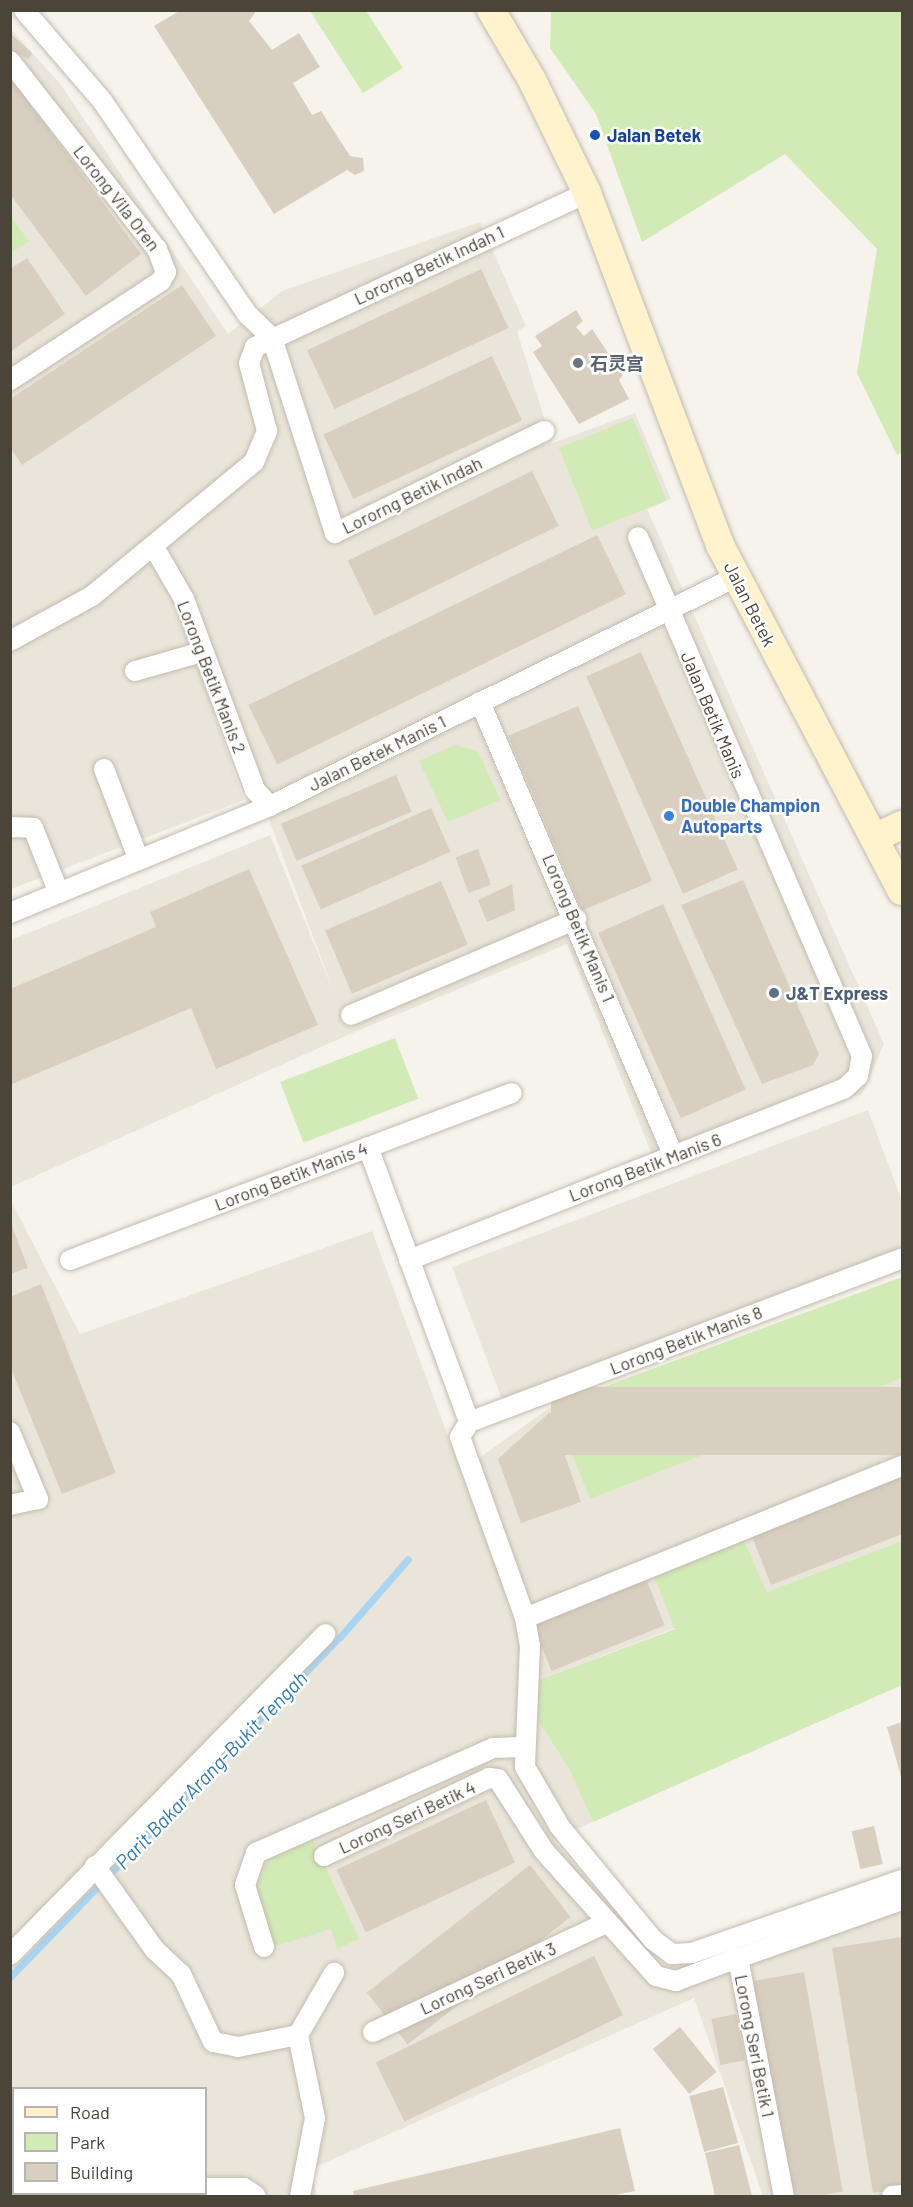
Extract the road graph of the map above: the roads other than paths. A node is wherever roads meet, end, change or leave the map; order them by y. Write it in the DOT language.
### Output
graph roads {
  1 [pos="14,10"];
  2 [pos="24,10"];
  3 [pos="495,12"];
  4 [pos="10,18"];
  5 [pos="10,61"];
  6 [pos="587,193"];
  7 [pos="272,338"];
  8 [pos="10,380"];
  9 [pos="544,431"];
  10 [pos="638,537"];
  11 [pos="154,547"];
  12 [pos="736,577"];
  13 [pos="668,609"];
  14 [pos="10,641"];
  15 [pos="202,652"];
  16 [pos="135,671"];
  17 [pos="480,702"];
  18 [pos="104,769"];
  19 [pos="270,806"];
  20 [pos="903,825"];
  21 [pos="10,827"];
  22 [pos="876,837"];
  23 [pos="139,860"];
  24 [pos="903,891"];
  25 [pos="59,893"];
  26 [pos="10,913"];
  27 [pos="576,919"];
  28 [pos="351,1015"];
  29 [pos="862,1056"];
  30 [pos="512,1093"];
  31 [pos="368,1147"];
  32 [pos="674,1156"];
  33 [pos="903,1258"];
  34 [pos="70,1260"];
  35 [pos="409,1260"];
  36 [pos="469,1422"];
  37 [pos="10,1432"];
  38 [pos="903,1466"];
  39 [pos="10,1505"];
  40 [pos="525,1618"];
  41 [pos="325,1634"];
  42 [pos="522,1747"];
  43 [pos="489,1778"];
  44 [pos="324,1856"];
  45 [pos="98,1869"];
  46 [pos="903,1880"];
  47 [pos="903,1900"];
  48 [pos="604,1924"];
  49 [pos="264,1947"];
  50 [pos="10,1955"];
  51 [pos="738,1958"];
  52 [pos="334,1973"];
  53 [pos="372,2032"];
  54 [pos="298,2035"];
  55 [pos="207,2188"];
  56 [pos="903,2194"];
  57 [pos="256,2196"];
  58 [pos="300,2196"];
  59 [pos="784,2196"];
  60 [pos="892,2196"];
  1 -- 4 [label="street"];
  2 -- 7 [label="street"];
  3 -- 6 [label="street, Jalan Betek"];
  5 -- 8 [label="street, Lorong Vila Oren"];
  6 -- 7 [label="street, Lororng Betik Indah 1"];
  6 -- 12 [label="street, Jalan Betek"];
  7 -- 9 [label="street, Lororng Betik Indah"];
  7 -- 11 [label="street, Lororng Betik Indah 1"];
  10 -- 13 [label="street, Jalan Betik Manis"];
  11 -- 14 [label="street, Lororng Betik Indah 1"];
  11 -- 15 [label="street, Lorong Betik Manis 2"];
  12 -- 13 [label="street, Jalan Betek Manis 1"];
  12 -- 22 [label="street, Jalan Betek"];
  13 -- 17 [label="street, Jalan Betek Manis 1"];
  13 -- 29 [label="street, Jalan Betik Manis"];
  15 -- 16 [label="street"];
  15 -- 19 [label="street, Lorong Betik Manis 2"];
  17 -- 19 [label="street, Jalan Betek Manis 1"];
  17 -- 27 [label="street, Lorong Betik Manis 1"];
  18 -- 23 [label="street"];
  19 -- 23 [label="street, Jalan Betek Manis 1"];
  20 -- 22 [label="street"];
  21 -- 25 [label="street"];
  22 -- 24 [label="street, Jalan Betek"];
  23 -- 25 [label="street, Jalan Betek Manis 1"];
  25 -- 26 [label="street, Jalan Betek Manis 1"];
  27 -- 28 [label="street"];
  27 -- 32 [label="street, Lorong Betik Manis 1"];
  29 -- 32 [label="street, Lorong Betik Manis 6"];
  30 -- 31 [label="street, Lorong Betik Manis 4"];
  31 -- 34 [label="street, Lorong Betik Manis 4"];
  31 -- 35 [label="street"];
  32 -- 35 [label="street, Lorong Betik Manis 6"];
  33 -- 36 [label="street, Lorong Betik Manis 8"];
  35 -- 36 [label="street"];
  36 -- 40 [label="street"];
  37 -- 39 [label="street"];
  38 -- 40 [label="street"];
  40 -- 42 [label="street"];
  41 -- 45 [label="street"];
  42 -- 46 [label="street"];
  42 -- 49 [label="street"];
  43 -- 44 [label="street, Lorong Seri Betik 4"];
  43 -- 48 [label="street, Lorong Seri Betik 1"];
  45 -- 50 [label="street"];
  45 -- 54 [label="street"];
  47 -- 51 [label="street"];
  48 -- 51 [label="street, Lorong Seri Betik 1"];
  48 -- 53 [label="street, Lorong Seri Betik 3"];
  51 -- 59 [label="street, Lorong Seri Betik 1"];
  52 -- 54 [label="street"];
  54 -- 58 [label="street"];
  55 -- 57 [label="street"];
  56 -- 60 [label="street"];
}
